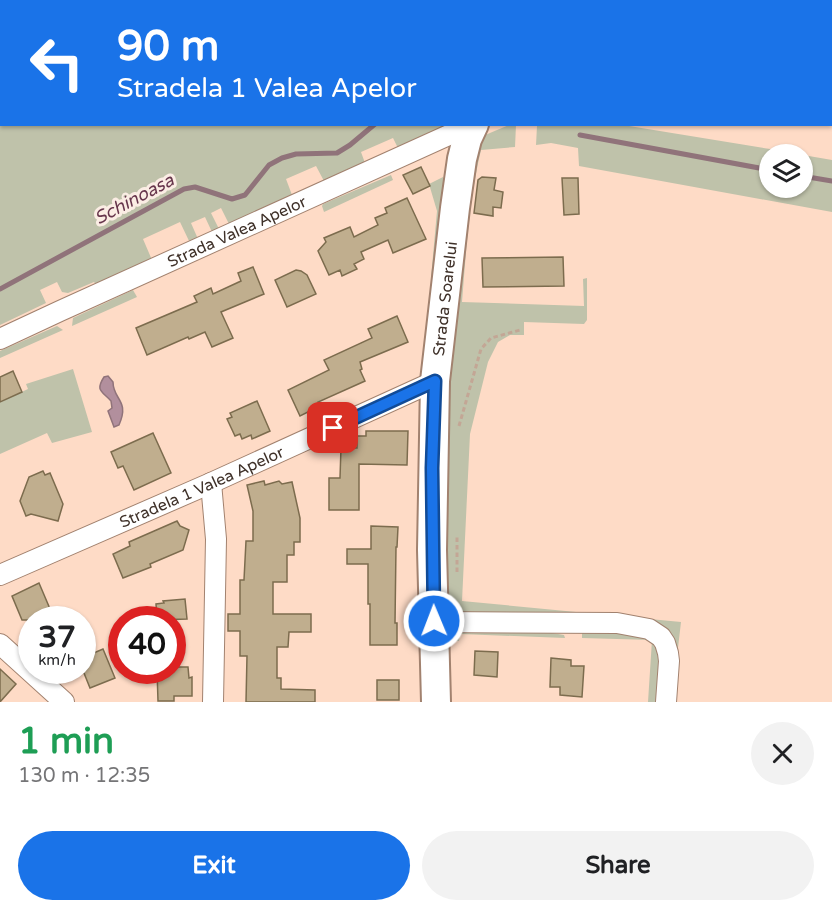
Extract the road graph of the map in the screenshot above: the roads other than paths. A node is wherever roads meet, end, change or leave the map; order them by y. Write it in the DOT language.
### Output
graph roads {
  1 [pos="469,126"];
  2 [pos="472,126"];
  3 [pos="0,339"];
  4 [pos="435,381"];
  5 [pos="211,483"];
  6 [pos="0,575"];
  7 [pos="434,621"];
  8 [pos="0,644"];
  9 [pos="64,702"];
  10 [pos="213,702"];
  11 [pos="436,702"];
  12 [pos="666,702"];
  1 -- 3 [label="street, Strada Valea Apelor"];
  2 -- 4 [label="street, Strada Soarelui"];
  4 -- 5 [label="street, Stradela 1 Valea Apelor"];
  4 -- 7 [label="street, Strada Soarelui"];
  5 -- 6 [label="street, Stradela 1 Valea Apelor"];
  5 -- 10 [label="street"];
  7 -- 11 [label="street, Strada Soarelui"];
  7 -- 12 [label="street"];
  8 -- 9 [label="street"];
}
